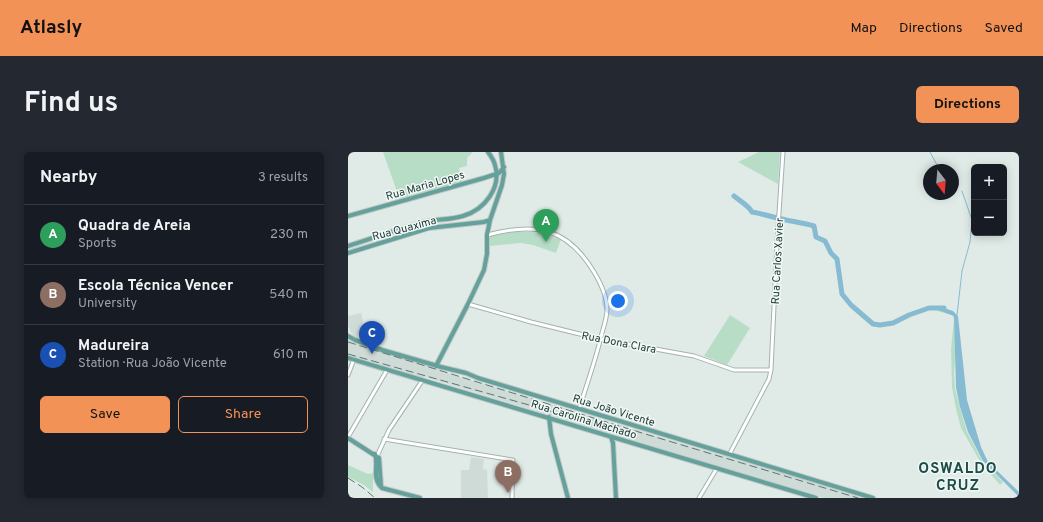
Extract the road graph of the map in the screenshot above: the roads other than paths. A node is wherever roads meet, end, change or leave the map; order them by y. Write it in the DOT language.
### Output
graph roads {
  1 [pos="488,152"];
  2 [pos="492,152"];
  3 [pos="501,152"];
  4 [pos="783,152"];
  5 [pos="495,164"];
  6 [pos="504,166"];
  7 [pos="497,174"];
  8 [pos="348,216"];
  9 [pos="490,220"];
  10 [pos="487,236"];
  11 [pos="348,246"];
  12 [pos="348,253"];
  13 [pos="468,304"];
  14 [pos="348,331"];
  15 [pos="349,337"];
  16 [pos="600,340"];
  17 [pos="348,358"];
  18 [pos="354,360"];
  19 [pos="436,366"];
  20 [pos="387,370"];
  21 [pos="771,370"];
  22 [pos="348,375"];
  23 [pos="422,381"];
  24 [pos="579,409"];
  25 [pos="548,417"];
  26 [pos="348,437"];
  27 [pos="611,437"];
  28 [pos="384,439"];
  29 [pos="618,439"];
  30 [pos="613,443"];
  31 [pos="376,455"];
  32 [pos="728,455"];
  33 [pos="717,468"];
  34 [pos="420,498"];
  35 [pos="512,498"];
  36 [pos="568,498"];
  37 [pos="616,498"];
  38 [pos="699,498"];
  39 [pos="816,498"];
  40 [pos="873,498"];
  1 -- 5 [label="main road"];
  2 -- 5 [label="main road"];
  3 -- 6 [label="main road"];
  4 -- 21 [label="street, Rua Carlos Xavier"];
  5 -- 7 [label="main road"];
  6 -- 7 [label="main road"];
  6 -- 9 [label="main road"];
  7 -- 8 [label="main road, Rua Maria Lopes"];
  7 -- 11 [label="main road, Rua Quaxima"];
  9 -- 10 [label="main road"];
  9 -- 12 [label="main road, Rua Quaxima"];
  10 -- 13 [label="main road"];
  10 -- 16 [label="street"];
  13 -- 16 [label="street, Rua Dona Clara"];
  13 -- 19 [label="main road"];
  14 -- 15 [label="street"];
  15 -- 19 [label="main road, Rua João Vicente"];
  16 -- 21 [label="street, Rua Dona Clara"];
  16 -- 24 [label="street"];
  17 -- 18 [label="main road, Rua Carolina Machado"];
  18 -- 20 [label="main road, Rua Carolina Machado"];
  18 -- 22 [label="street"];
  19 -- 24 [label="main road, Rua João Vicente"];
  20 -- 23 [label="main road, Rua Carolina Machado"];
  20 -- 26 [label="street"];
  21 -- 32 [label="street, Rua Carlos Xavier"];
  23 -- 25 [label="main road, Rua Carolina Machado"];
  23 -- 28 [label="street"];
  24 -- 32 [label="main road, Rua João Vicente"];
  25 -- 27 [label="main road, Rua Carolina Machado"];
  25 -- 36 [label="main road"];
  26 -- 31 [label="main road"];
  27 -- 29 [label="main road, Rua Carolina Machado"];
  27 -- 30 [label="main road"];
  28 -- 31 [label="street"];
  28 -- 35 [label="street"];
  29 -- 30 [label="main road"];
  29 -- 33 [label="main road, Rua Carolina Machado"];
  30 -- 37 [label="main road"];
  31 -- 34 [label="main road"];
  32 -- 40 [label="main road, Rua João Vicente"];
  33 -- 38 [label="street"];
  33 -- 39 [label="main road, Rua Carolina Machado"];
}
